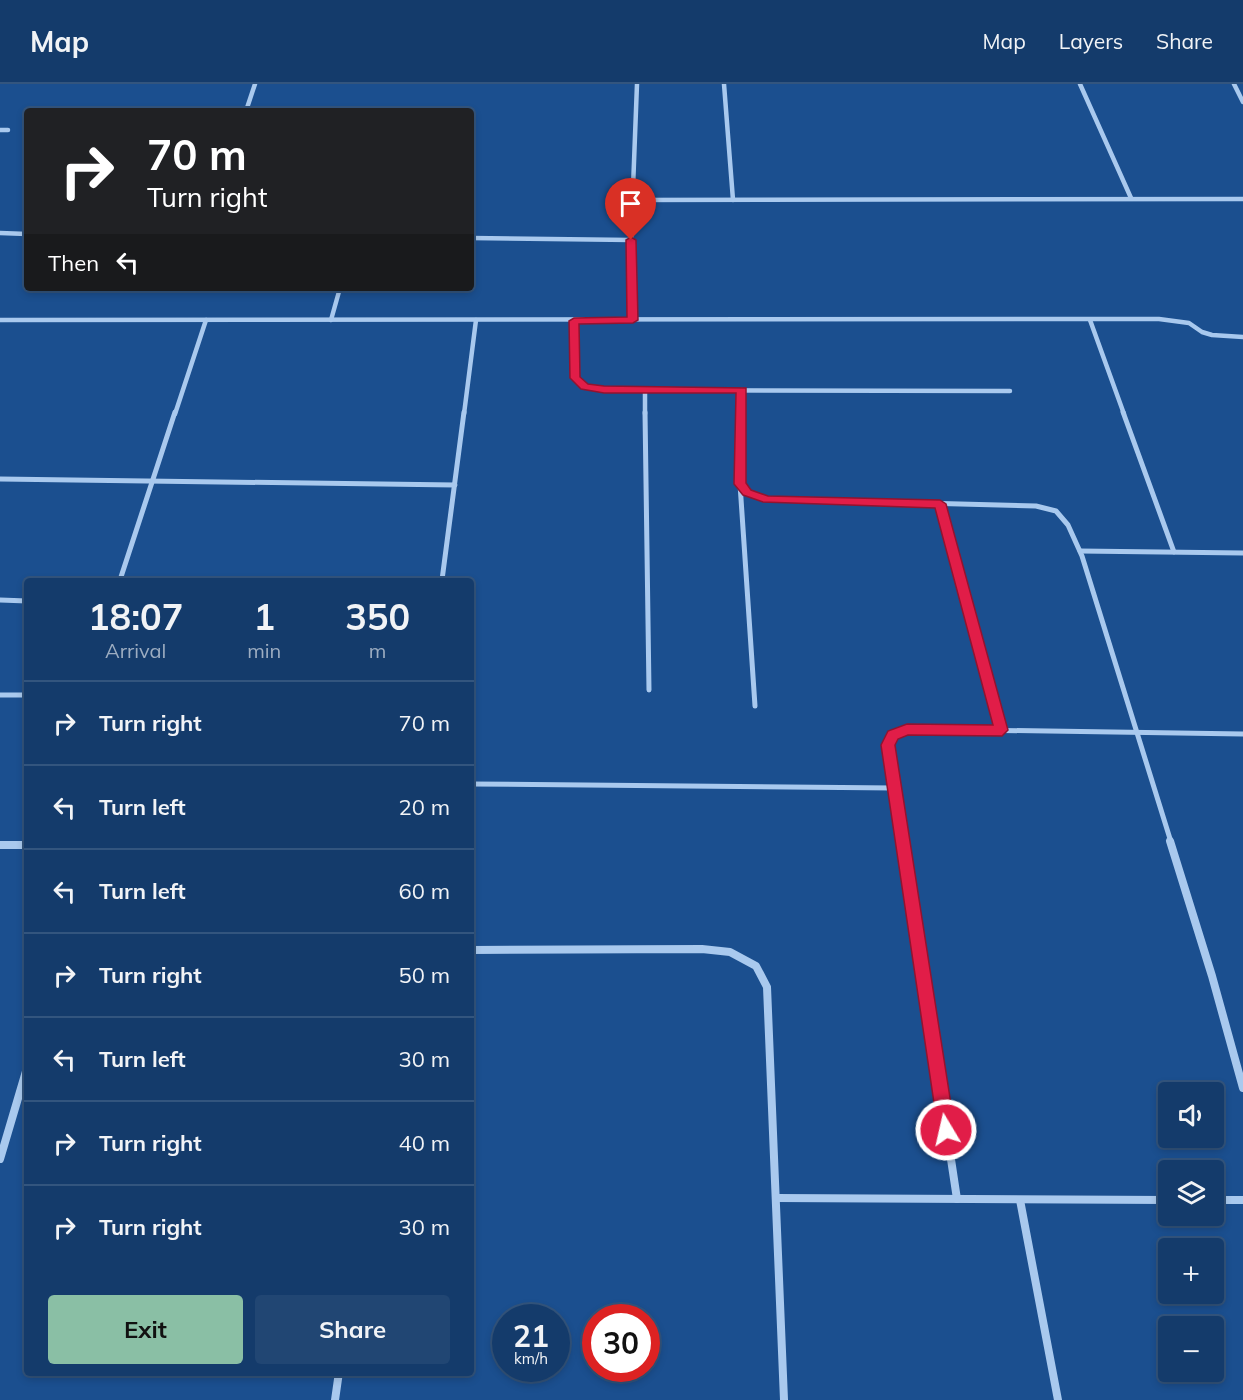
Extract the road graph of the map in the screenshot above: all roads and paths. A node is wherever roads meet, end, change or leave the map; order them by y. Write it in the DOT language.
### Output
graph roads {
  1 [pos="255,84"];
  2 [pos="637,84"];
  3 [pos="724,84"];
  4 [pos="1080,84"];
  5 [pos="1234,84"];
  6 [pos="1243,102"];
  7 [pos="247,108"];
  8 [pos="0,130"];
  9 [pos="8,130"];
  10 [pos="1131,198"];
  11 [pos="1243,199"];
  12 [pos="632,200"];
  13 [pos="733,200"];
  14 [pos="0,233"];
  15 [pos="24,234"];
  16 [pos="474,238"];
  17 [pos="631,240"];
  18 [pos="339,291"];
  19 [pos="0,320"];
  20 [pos="206,320"];
  21 [pos="331,320"];
  22 [pos="476,320"];
  23 [pos="633,320"];
  24 [pos="1090,320"];
  25 [pos="574,321"];
  26 [pos="1243,337"];
  27 [pos="645,389"];
  28 [pos="742,390"];
  29 [pos="1010,391"];
  30 [pos="0,479"];
  31 [pos="153,479"];
  32 [pos="740,484"];
  33 [pos="455,485"];
  34 [pos="940,504"];
  35 [pos="1080,551"];
  36 [pos="1174,552"];
  37 [pos="1243,553"];
  38 [pos="121,578"];
  39 [pos="442,578"];
  40 [pos="0,600"];
  41 [pos="24,601"];
  42 [pos="648,690"];
  43 [pos="0,695"];
  44 [pos="24,695"];
  45 [pos="755,706"];
  46 [pos="1002,730"];
  47 [pos="1136,732"];
  48 [pos="1243,734"];
  49 [pos="474,784"];
  50 [pos="894,788"];
  51 [pos="0,845"];
  52 [pos="24,845"];
  53 [pos="474,950"];
  54 [pos="24,1078"];
  55 [pos="1243,1088"];
  56 [pos="0,1159"];
  57 [pos="776,1198"];
  58 [pos="957,1199"];
  59 [pos="1020,1200"];
  60 [pos="1158,1200"];
  61 [pos="1224,1200"];
  62 [pos="1243,1200"];
  63 [pos="338,1376"];
  64 [pos="335,1400"];
  65 [pos="784,1400"];
  66 [pos="1058,1400"];
  1 -- 7 [label="street"];
  2 -- 12 [label="street"];
  3 -- 13 [label="street"];
  4 -- 10 [label="street"];
  5 -- 6 [label="street"];
  8 -- 9 [label="street"];
  10 -- 11 [label="street"];
  10 -- 13 [label="street"];
  12 -- 13 [label="street"];
  12 -- 17 [label="street"];
  14 -- 15 [label="street"];
  16 -- 17 [label="street"];
  17 -- 23 [label="street"];
  18 -- 21 [label="street"];
  19 -- 20 [label="street"];
  20 -- 21 [label="street"];
  20 -- 31 [label="street"];
  21 -- 22 [label="street"];
  22 -- 25 [label="street"];
  22 -- 33 [label="street"];
  23 -- 24 [label="street"];
  23 -- 25 [label="street"];
  24 -- 26 [label="street"];
  24 -- 36 [label="street"];
  25 -- 27 [label="street"];
  27 -- 28 [label="street"];
  27 -- 42 [label="street"];
  28 -- 29 [label="street"];
  28 -- 32 [label="street"];
  30 -- 31 [label="street"];
  31 -- 33 [label="street"];
  31 -- 38 [label="street"];
  32 -- 34 [label="street"];
  32 -- 45 [label="street"];
  33 -- 39 [label="street"];
  34 -- 35 [label="street"];
  34 -- 46 [label="street"];
  35 -- 36 [label="street"];
  35 -- 47 [label="street"];
  36 -- 37 [label="street"];
  40 -- 41 [label="street"];
  43 -- 44 [label="street"];
  46 -- 47 [label="street"];
  46 -- 50 [label="street"];
  47 -- 48 [label="street"];
  47 -- 55 [label="street"];
  49 -- 50 [label="street"];
  50 -- 58 [label="street"];
  51 -- 52 [label="street"];
  53 -- 57 [label="street"];
  54 -- 56 [label="street"];
  57 -- 58 [label="street"];
  57 -- 65 [label="street"];
  58 -- 59 [label="street"];
  59 -- 60 [label="street"];
  59 -- 66 [label="street"];
  61 -- 62 [label="street"];
  63 -- 64 [label="street"];
}
